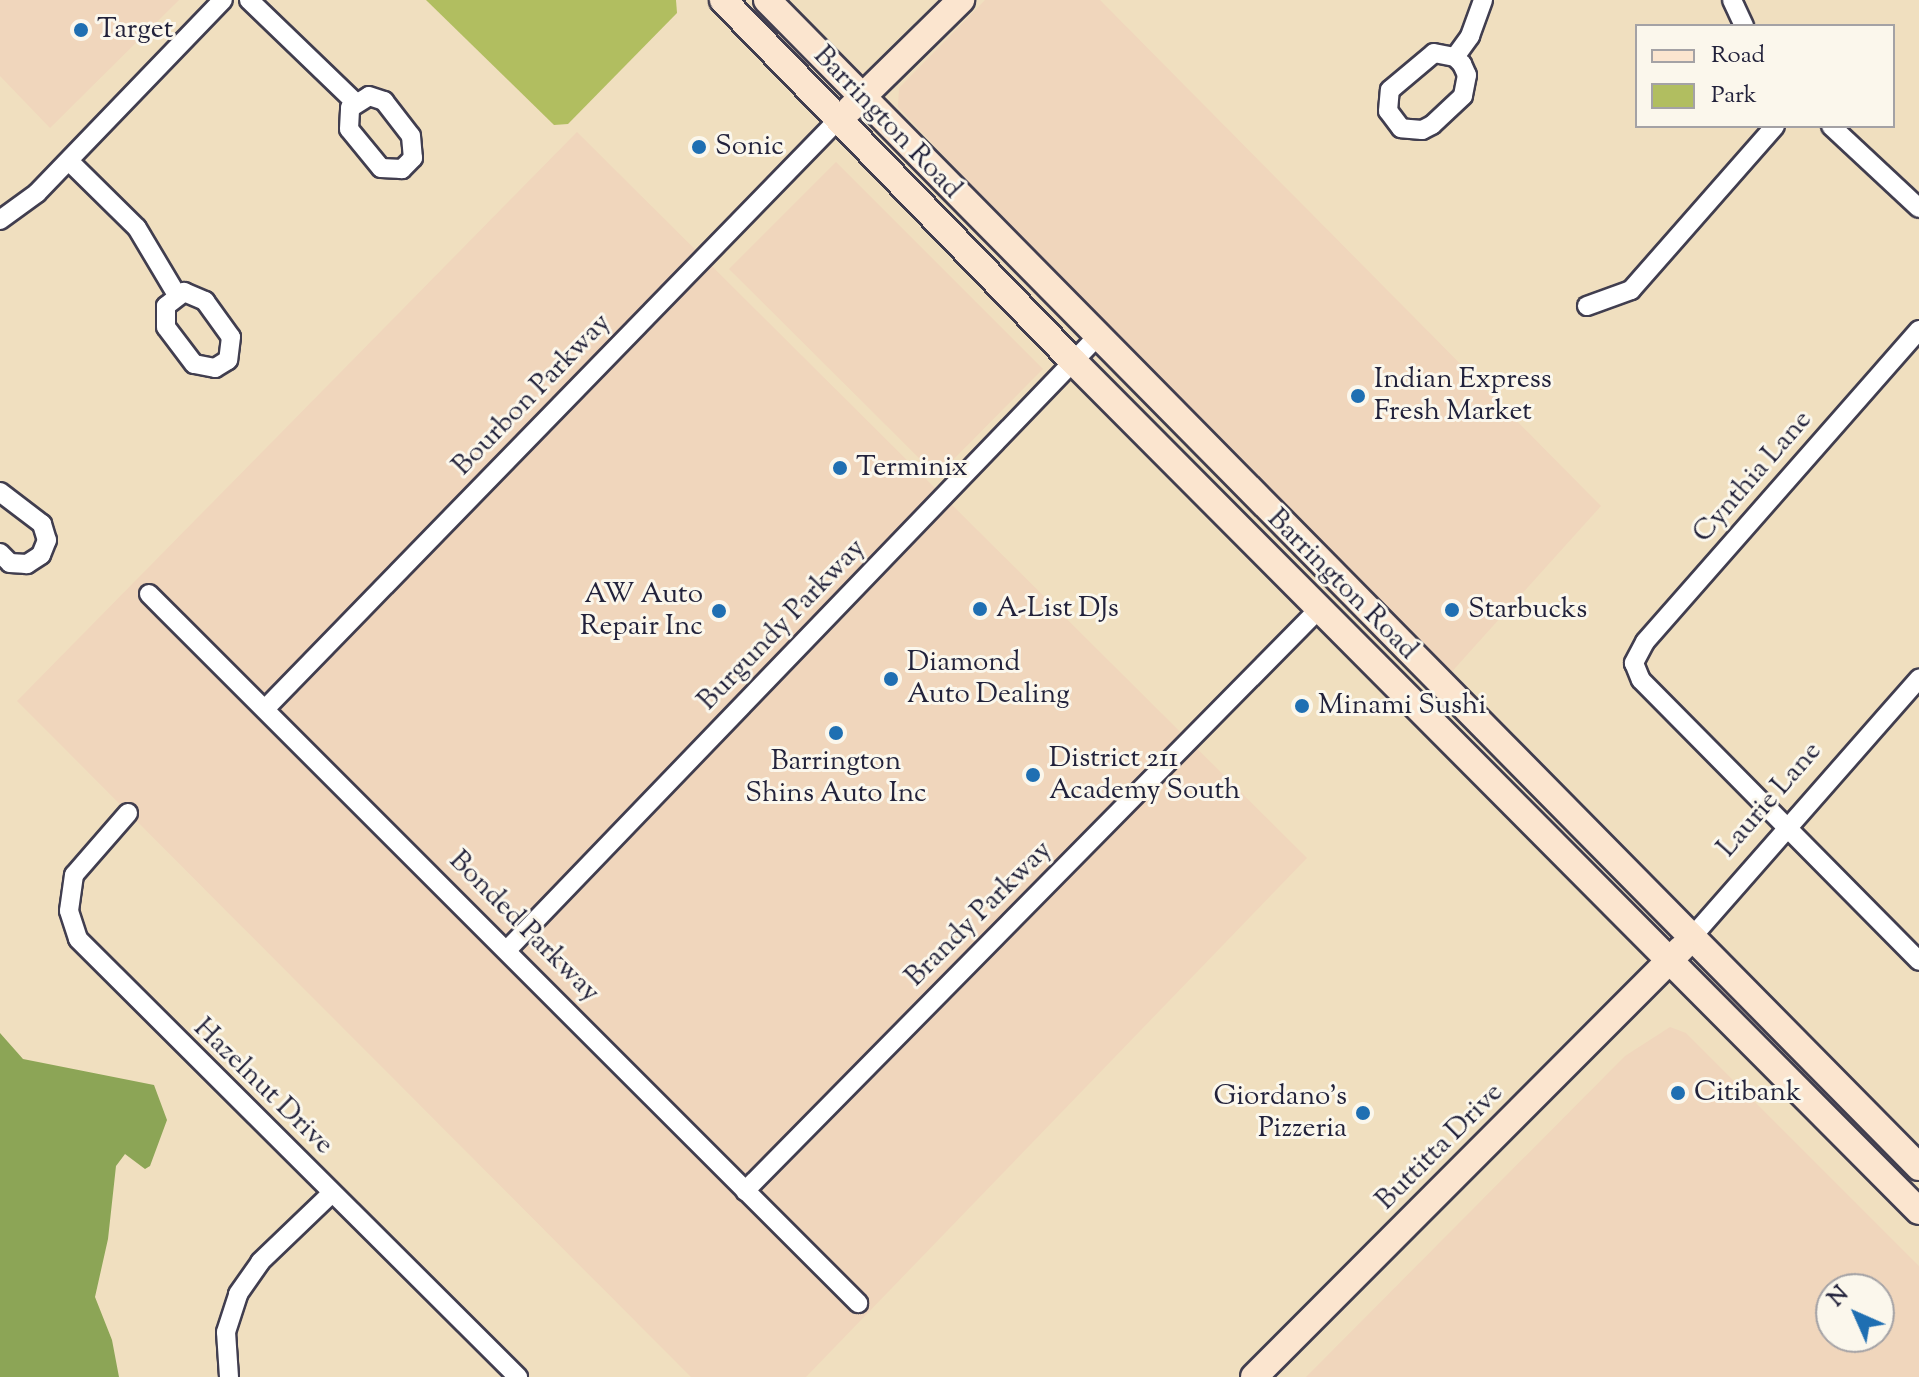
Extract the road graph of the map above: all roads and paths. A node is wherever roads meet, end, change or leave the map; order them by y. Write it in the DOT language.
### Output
graph roads {
  1 [pos="223,0"];
  2 [pos="249,0"];
  3 [pos="723,0"];
  4 [pos="767,0"];
  5 [pos="961,0"];
  6 [pos="1483,0"];
  7 [pos="1732,0"];
  8 [pos="1743,24"];
  9 [pos="1455,57"];
  10 [pos="861,98"];
  11 [pos="355,102"];
  12 [pos="839,119"];
  13 [pos="1773,128"];
  14 [pos="1833,128"];
  15 [pos="69,161"];
  16 [pos="1919,208"];
  17 [pos="0,220"];
  18 [pos="177,295"];
  19 [pos="1587,306"];
  20 [pos="1919,330"];
  21 [pos="1097,337"];
  22 [pos="1073,361"];
  23 [pos="0,492"];
  24 [pos="0,553"];
  25 [pos="149,594"];
  26 [pos="1320,608"];
  27 [pos="1919,679"];
  28 [pos="265,709"];
  29 [pos="128,813"];
  30 [pos="1787,828"];
  31 [pos="1692,937"];
  32 [pos="507,950"];
  33 [pos="1919,961"];
  34 [pos="1669,962"];
  35 [pos="1919,1167"];
  36 [pos="745,1191"];
  37 [pos="332,1193"];
  38 [pos="1919,1211"];
  39 [pos="858,1303"];
  40 [pos="229,1377"];
  41 [pos="518,1377"];
  42 [pos="1254,1377"];
  1 -- 15 [label="street"];
  2 -- 11 [label="street"];
  3 -- 12 [label="main road, Barrington Road"];
  4 -- 10 [label="main road, Barrington Road"];
  5 -- 10 [label="main road"];
  6 -- 9 [label="street"];
  7 -- 8 [label="street"];
  9 -- 9 [label="street"];
  10 -- 12 [label="main road"];
  10 -- 21 [label="main road, Barrington Road"];
  12 -- 22 [label="main road, Barrington Road"];
  12 -- 28 [label="street, Bourbon Parkway"];
  13 -- 19 [label="street"];
  14 -- 16 [label="street"];
  15 -- 17 [label="street"];
  15 -- 18 [label="street"];
  20 -- 30 [label="street, Cynthia Lane"];
  21 -- 22 [label="street, Burgundy Parkway"];
  21 -- 31 [label="main road, Barrington Road"];
  22 -- 26 [label="main road, Barrington Road"];
  22 -- 32 [label="street, Burgundy Parkway"];
  23 -- 24 [label="street"];
  25 -- 28 [label="street, Bonded Parkway"];
  26 -- 34 [label="main road, Barrington Road"];
  26 -- 36 [label="street, Brandy Parkway"];
  27 -- 30 [label="street, Laurie Lane"];
  28 -- 32 [label="street, Bonded Parkway"];
  29 -- 37 [label="street, Hazelnut Drive"];
  30 -- 31 [label="street, Laurie Lane"];
  30 -- 33 [label="street"];
  31 -- 34 [label="main road, Laurie Lane"];
  31 -- 35 [label="main road, Barrington Road"];
  32 -- 36 [label="street, Bonded Parkway"];
  34 -- 38 [label="main road, Barrington Road"];
  34 -- 42 [label="main road, Buttitta Drive"];
  36 -- 39 [label="street, Bonded Parkway"];
  37 -- 40 [label="street"];
  37 -- 41 [label="street, Hazelnut Drive"];
}
